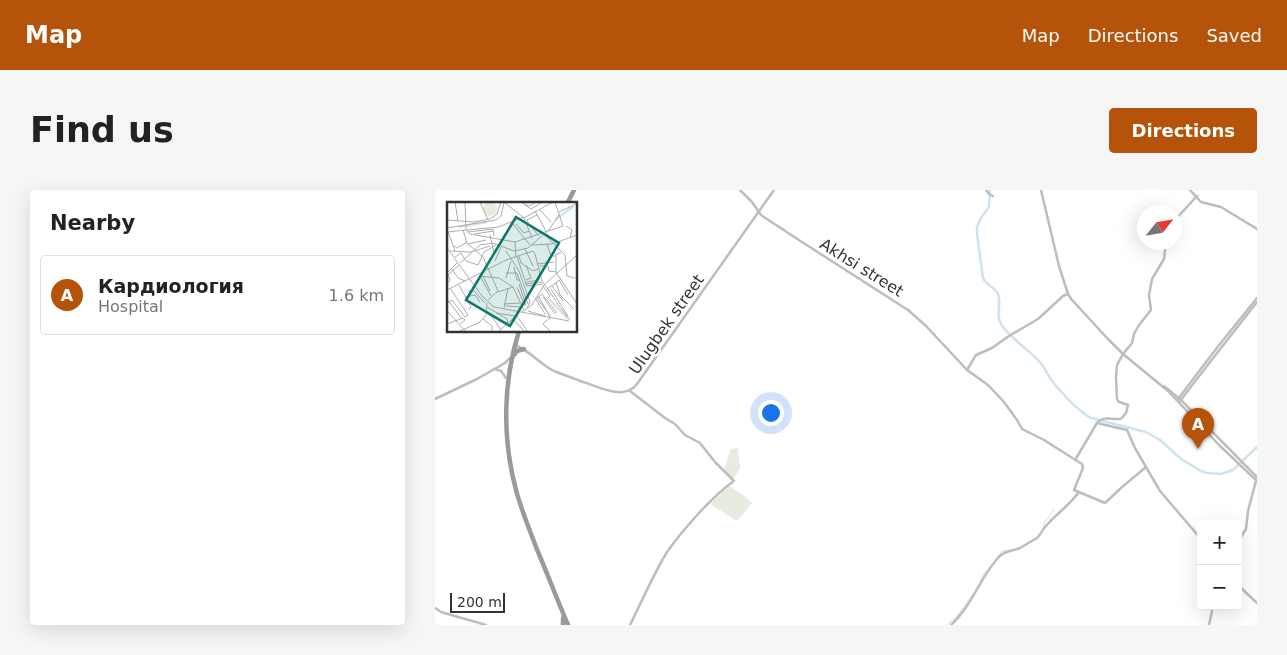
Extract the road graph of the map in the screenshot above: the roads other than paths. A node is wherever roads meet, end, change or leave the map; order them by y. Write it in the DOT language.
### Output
graph roads {
  1 [pos="573,190"];
  2 [pos="740,190"];
  3 [pos="774,190"];
  4 [pos="986,190"];
  5 [pos="1041,190"];
  6 [pos="1190,190"];
  7 [pos="991,195"];
  8 [pos="1197,196"];
  9 [pos="567,202"];
  10 [pos="759,212"];
  11 [pos="1182,214"];
  12 [pos="1257,229"];
  13 [pos="1166,250"];
  14 [pos="1068,294"];
  15 [pos="1257,298"];
  16 [pos="1257,302"];
  17 [pos="518,333"];
  18 [pos="515,345"];
  19 [pos="523,348"];
  20 [pos="1123,354"];
  21 [pos="511,357"];
  22 [pos="495,369"];
  23 [pos="967,370"];
  24 [pos="506,378"];
  25 [pos="630,391"];
  26 [pos="435,399"];
  27 [pos="1179,400"];
  28 [pos="1099,421"];
  29 [pos="1075,460"];
  30 [pos="1146,467"];
  31 [pos="1257,479"];
  32 [pos="1078,492"];
  33 [pos="1197,534"];
  34 [pos="1242,536"];
  35 [pos="1242,589"];
  36 [pos="1257,602"];
  37 [pos="435,608"];
  38 [pos="1212,610"];
  39 [pos="485,625"];
  40 [pos="566,625"];
  41 [pos="630,625"];
  42 [pos="951,625"];
  43 [pos="1209,625"];
  1 -- 9 [label="highway"];
  2 -- 10 [label="street, Akhsi street"];
  3 -- 10 [label="street, Ulugbek street"];
  4 -- 7 [label="street"];
  5 -- 14 [label="street"];
  6 -- 8 [label="street"];
  8 -- 11 [label="street"];
  8 -- 12 [label="street"];
  10 -- 23 [label="street, Akhsi street"];
  10 -- 25 [label="street, Ulugbek street"];
  13 -- 20 [label="street"];
  14 -- 20 [label="street"];
  14 -- 23 [label="street"];
  15 -- 27 [label="street"];
  16 -- 27 [label="street"];
  17 -- 18 [label="highway"];
  17 -- 19 [label="highway"];
  17 -- 21 [label="highway"];
  18 -- 19 [label="street, Ulugbek street"];
  18 -- 21 [label="highway"];
  19 -- 21 [label="highway"];
  19 -- 25 [label="street, Ulugbek street"];
  20 -- 27 [label="street"];
  20 -- 28 [label="street"];
  21 -- 22 [label="street"];
  21 -- 24 [label="highway"];
  21 -- 40 [label="highway"];
  22 -- 24 [label="street"];
  22 -- 26 [label="street"];
  23 -- 29 [label="street, Akhsi street"];
  24 -- 40 [label="highway"];
  25 -- 41 [label="street"];
  27 -- 31 [label="street"];
  28 -- 29 [label="street"];
  28 -- 30 [label="street"];
  29 -- 32 [label="street"];
  30 -- 32 [label="street"];
  30 -- 33 [label="street"];
  31 -- 34 [label="street"];
  32 -- 42 [label="street"];
  35 -- 36 [label="street"];
  37 -- 39 [label="street"];
  38 -- 43 [label="street"];
}
